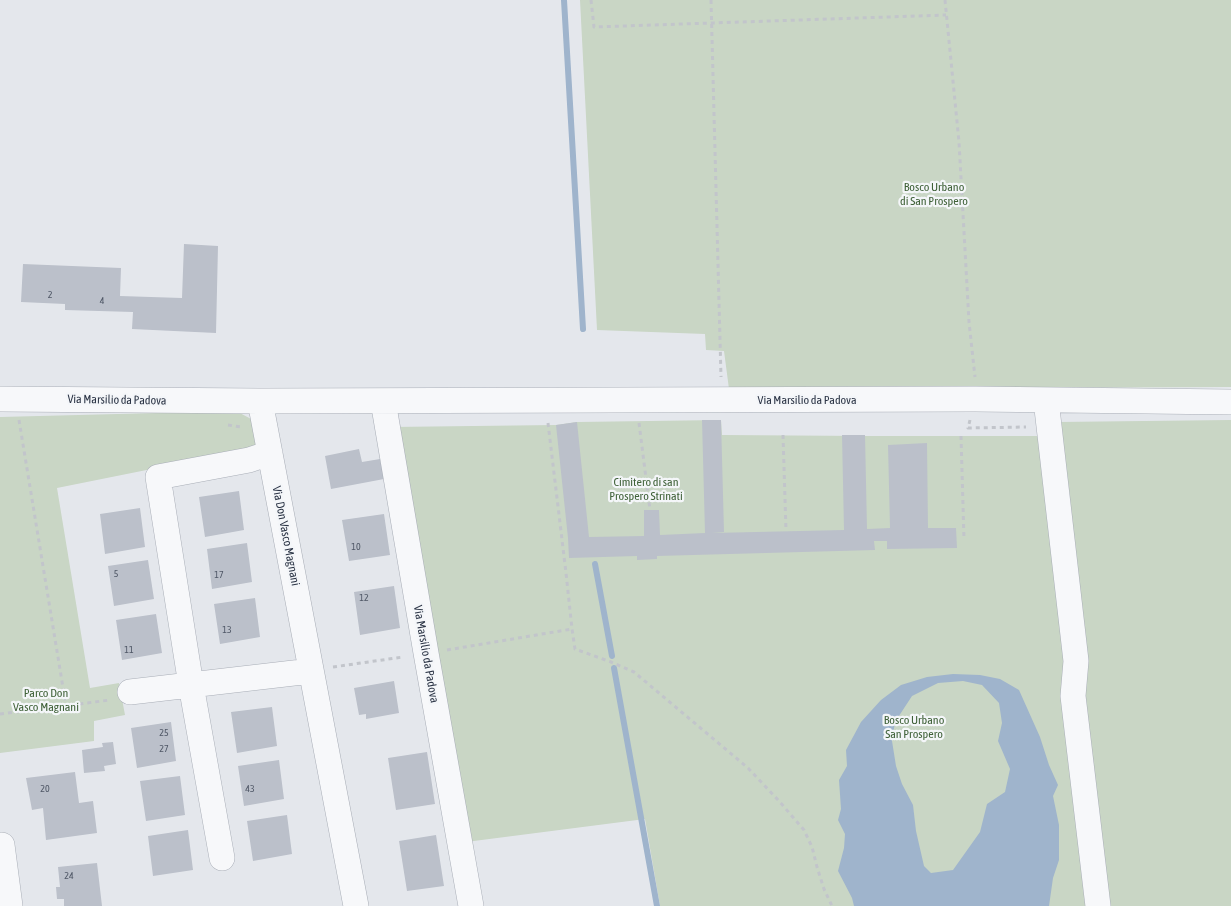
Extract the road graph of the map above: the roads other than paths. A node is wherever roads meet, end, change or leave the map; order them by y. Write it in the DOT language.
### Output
graph roads {
  1 [pos="0,399"];
  2 [pos="1046,400"];
  3 [pos="260,401"];
  4 [pos="383,401"];
  5 [pos="1231,402"];
  6 [pos="270,453"];
  7 [pos="312,670"];
  8 [pos="191,684"];
  9 [pos="130,692"];
  10 [pos="2,845"];
  11 [pos="222,858"];
  12 [pos="10,906"];
  13 [pos="356,906"];
  14 [pos="471,906"];
  15 [pos="1098,906"];
  1 -- 3 [label="street, Via Marsilio da Padova"];
  2 -- 4 [label="street, Via Marsilio da Padova"];
  2 -- 5 [label="street, Via Marsilio da Padova"];
  2 -- 15 [label="street"];
  3 -- 4 [label="street, Via Marsilio da Padova"];
  3 -- 6 [label="street, Via Don Vasco Magnani"];
  4 -- 14 [label="street, Via Marsilio da Padova"];
  6 -- 7 [label="street, Via Don Vasco Magnani"];
  6 -- 8 [label="street"];
  7 -- 8 [label="street"];
  7 -- 13 [label="street, Via Don Vasco Magnani"];
  8 -- 9 [label="street"];
  8 -- 11 [label="street"];
  10 -- 12 [label="street"];
}
